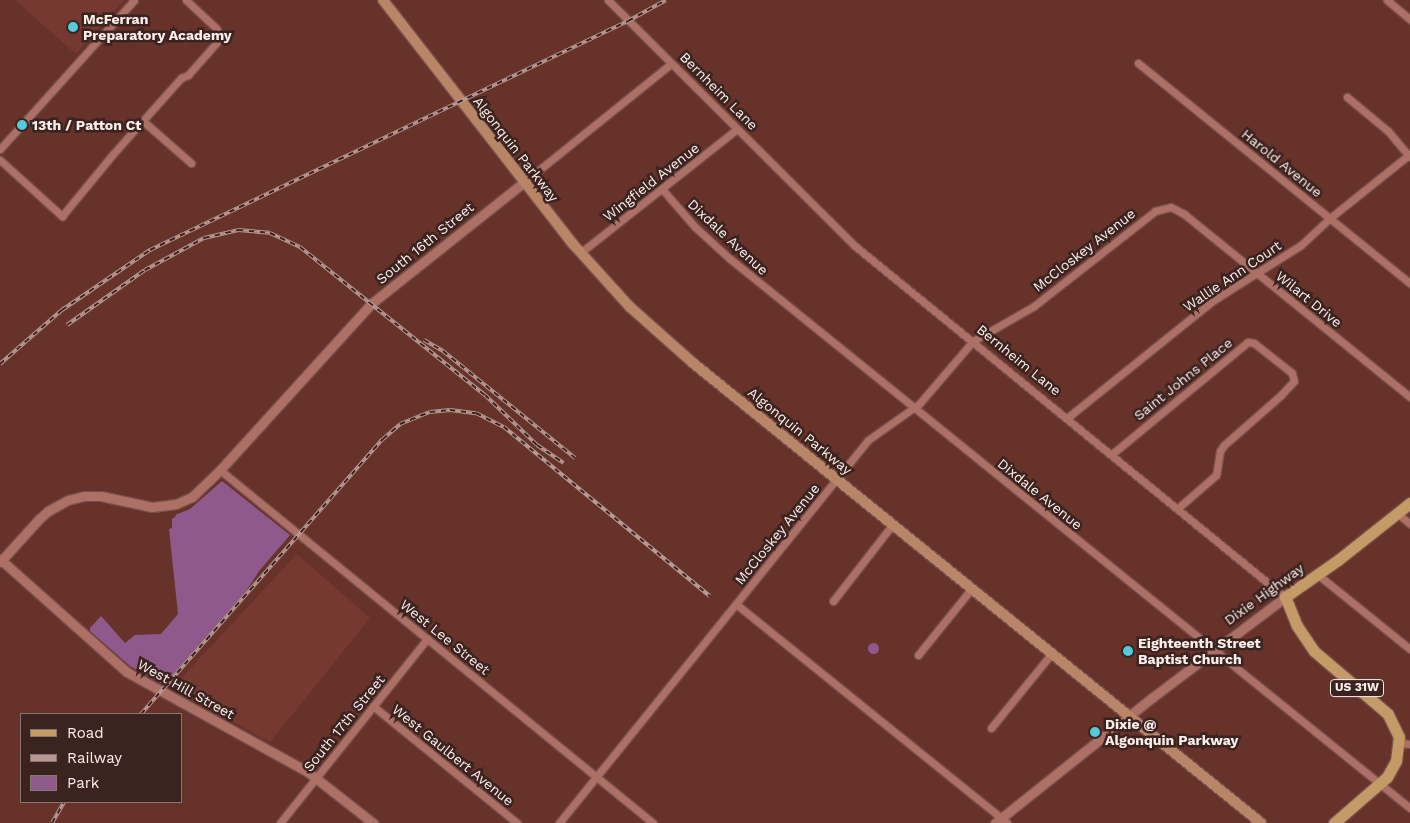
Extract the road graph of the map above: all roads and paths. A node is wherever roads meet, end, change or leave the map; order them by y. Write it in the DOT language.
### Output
graph roads {
  1 [pos="134,0"];
  2 [pos="186,0"];
  3 [pos="383,0"];
  4 [pos="608,0"];
  5 [pos="1387,0"];
  6 [pos="1410,19"];
  7 [pos="1138,63"];
  8 [pos="671,64"];
  9 [pos="1348,97"];
  10 [pos="143,122"];
  11 [pos="736,130"];
  12 [pos="0,150"];
  13 [pos="1410,156"];
  14 [pos="0,160"];
  15 [pos="191,164"];
  16 [pos="524,182"];
  17 [pos="662,189"];
  18 [pos="1166,206"];
  19 [pos="1330,218"];
  20 [pos="580,253"];
  21 [pos="1256,272"];
  22 [pos="1410,283"];
  23 [pos="973,341"];
  24 [pos="1410,397"];
  25 [pos="914,408"];
  26 [pos="1067,418"];
  27 [pos="1112,454"];
  28 [pos="220,470"];
  29 [pos="837,479"];
  30 [pos="1410,503"];
  31 [pos="1178,508"];
  32 [pos="1397,513"];
  33 [pos="893,524"];
  34 [pos="1410,524"];
  35 [pos="0,560"];
  36 [pos="1317,574"];
  37 [pos="972,588"];
  38 [pos="1285,597"];
  39 [pos="833,601"];
  40 [pos="736,604"];
  41 [pos="427,639"];
  42 [pos="1410,648"];
  43 [pos="1215,649"];
  44 [pos="1052,653"];
  45 [pos="918,655"];
  46 [pos="373,706"];
  47 [pos="1129,716"];
  48 [pos="992,728"];
  49 [pos="1405,744"];
  50 [pos="596,777"];
  51 [pos="316,778"];
  52 [pos="1380,783"];
  53 [pos="1410,808"];
  54 [pos="1001,821"];
  55 [pos="280,823"];
  56 [pos="373,823"];
  57 [pos="517,823"];
  58 [pos="559,823"];
  59 [pos="653,823"];
  60 [pos="1261,823"];
  61 [pos="1334,823"];
  1 -- 12 [label="street"];
  2 -- 10 [label="street"];
  3 -- 16 [label="main road, Algonquin Parkway"];
  4 -- 8 [label="street, Bernheim Lane"];
  5 -- 6 [label="street"];
  7 -- 19 [label="street, Harold Avenue"];
  8 -- 11 [label="street, Bernheim Lane"];
  8 -- 16 [label="street, South 16th Street"];
  9 -- 13 [label="street"];
  10 -- 14 [label="street"];
  10 -- 15 [label="street"];
  11 -- 17 [label="street, Wingfield Avenue"];
  11 -- 23 [label="street, Bernheim Lane"];
  13 -- 19 [label="street, Wallie Ann Court"];
  16 -- 20 [label="main road, Algonquin Parkway"];
  16 -- 28 [label="street, South 16th Street"];
  17 -- 20 [label="street, Wingfield Avenue"];
  17 -- 25 [label="street, Dixdale Avenue"];
  18 -- 21 [label="street, Wilart Drive"];
  18 -- 23 [label="street, McCloskey Avenue"];
  19 -- 21 [label="street, Wallie Ann Court"];
  19 -- 22 [label="street, Harold Avenue"];
  20 -- 29 [label="main road, Algonquin Parkway"];
  21 -- 24 [label="street, Wilart Drive"];
  21 -- 26 [label="street, Wallie Ann Court"];
  23 -- 25 [label="street, McCloskey Avenue"];
  23 -- 26 [label="street, Bernheim Lane"];
  25 -- 29 [label="street, McCloskey Avenue"];
  25 -- 43 [label="street, Dixdale Avenue"];
  26 -- 27 [label="street, Bernheim Lane"];
  27 -- 31 [label="street, Bernheim Lane"];
  27 -- 31 [label="street, Saint Johns Place"];
  28 -- 35 [label="street, South 16th Street"];
  28 -- 41 [label="street, West Lee Street"];
  29 -- 33 [label="main road, Algonquin Parkway"];
  29 -- 40 [label="street, McCloskey Avenue"];
  30 -- 32 [label="main road, Dixie Highway"];
  31 -- 38 [label="street, Bernheim Lane"];
  32 -- 34 [label="street"];
  32 -- 36 [label="main road, Dixie Highway"];
  33 -- 37 [label="main road, Algonquin Parkway"];
  33 -- 39 [label="street"];
  35 -- 51 [label="street, West Hill Street"];
  36 -- 38 [label="main road, Dixie Highway"];
  36 -- 42 [label="street"];
  37 -- 44 [label="main road, Algonquin Parkway"];
  37 -- 45 [label="street"];
  38 -- 43 [label="street, Dixie Highway"];
  38 -- 49 [label="main road, Bernheim Lane / US 31W"];
  40 -- 50 [label="street, McCloskey Avenue"];
  40 -- 54 [label="street"];
  41 -- 46 [label="street, South 17th Street"];
  41 -- 50 [label="street, West Lee Street"];
  43 -- 47 [label="street, Dixie Highway"];
  43 -- 52 [label="street, Dixdale Avenue"];
  44 -- 47 [label="main road, Algonquin Parkway"];
  44 -- 48 [label="street"];
  46 -- 51 [label="street, South 17th Street"];
  46 -- 57 [label="street, West Gaulbert Avenue"];
  47 -- 54 [label="street, Dixie Highway"];
  47 -- 60 [label="main road, Algonquin Parkway"];
  49 -- 52 [label="main road, US 31W"];
  50 -- 58 [label="street, McCloskey Avenue"];
  50 -- 59 [label="street, West Lee Street"];
  51 -- 55 [label="street, South 17th Street"];
  51 -- 56 [label="street, West Hill Street"];
  52 -- 53 [label="street, Dixdale Avenue"];
  52 -- 61 [label="main road, US 31W"];
}
